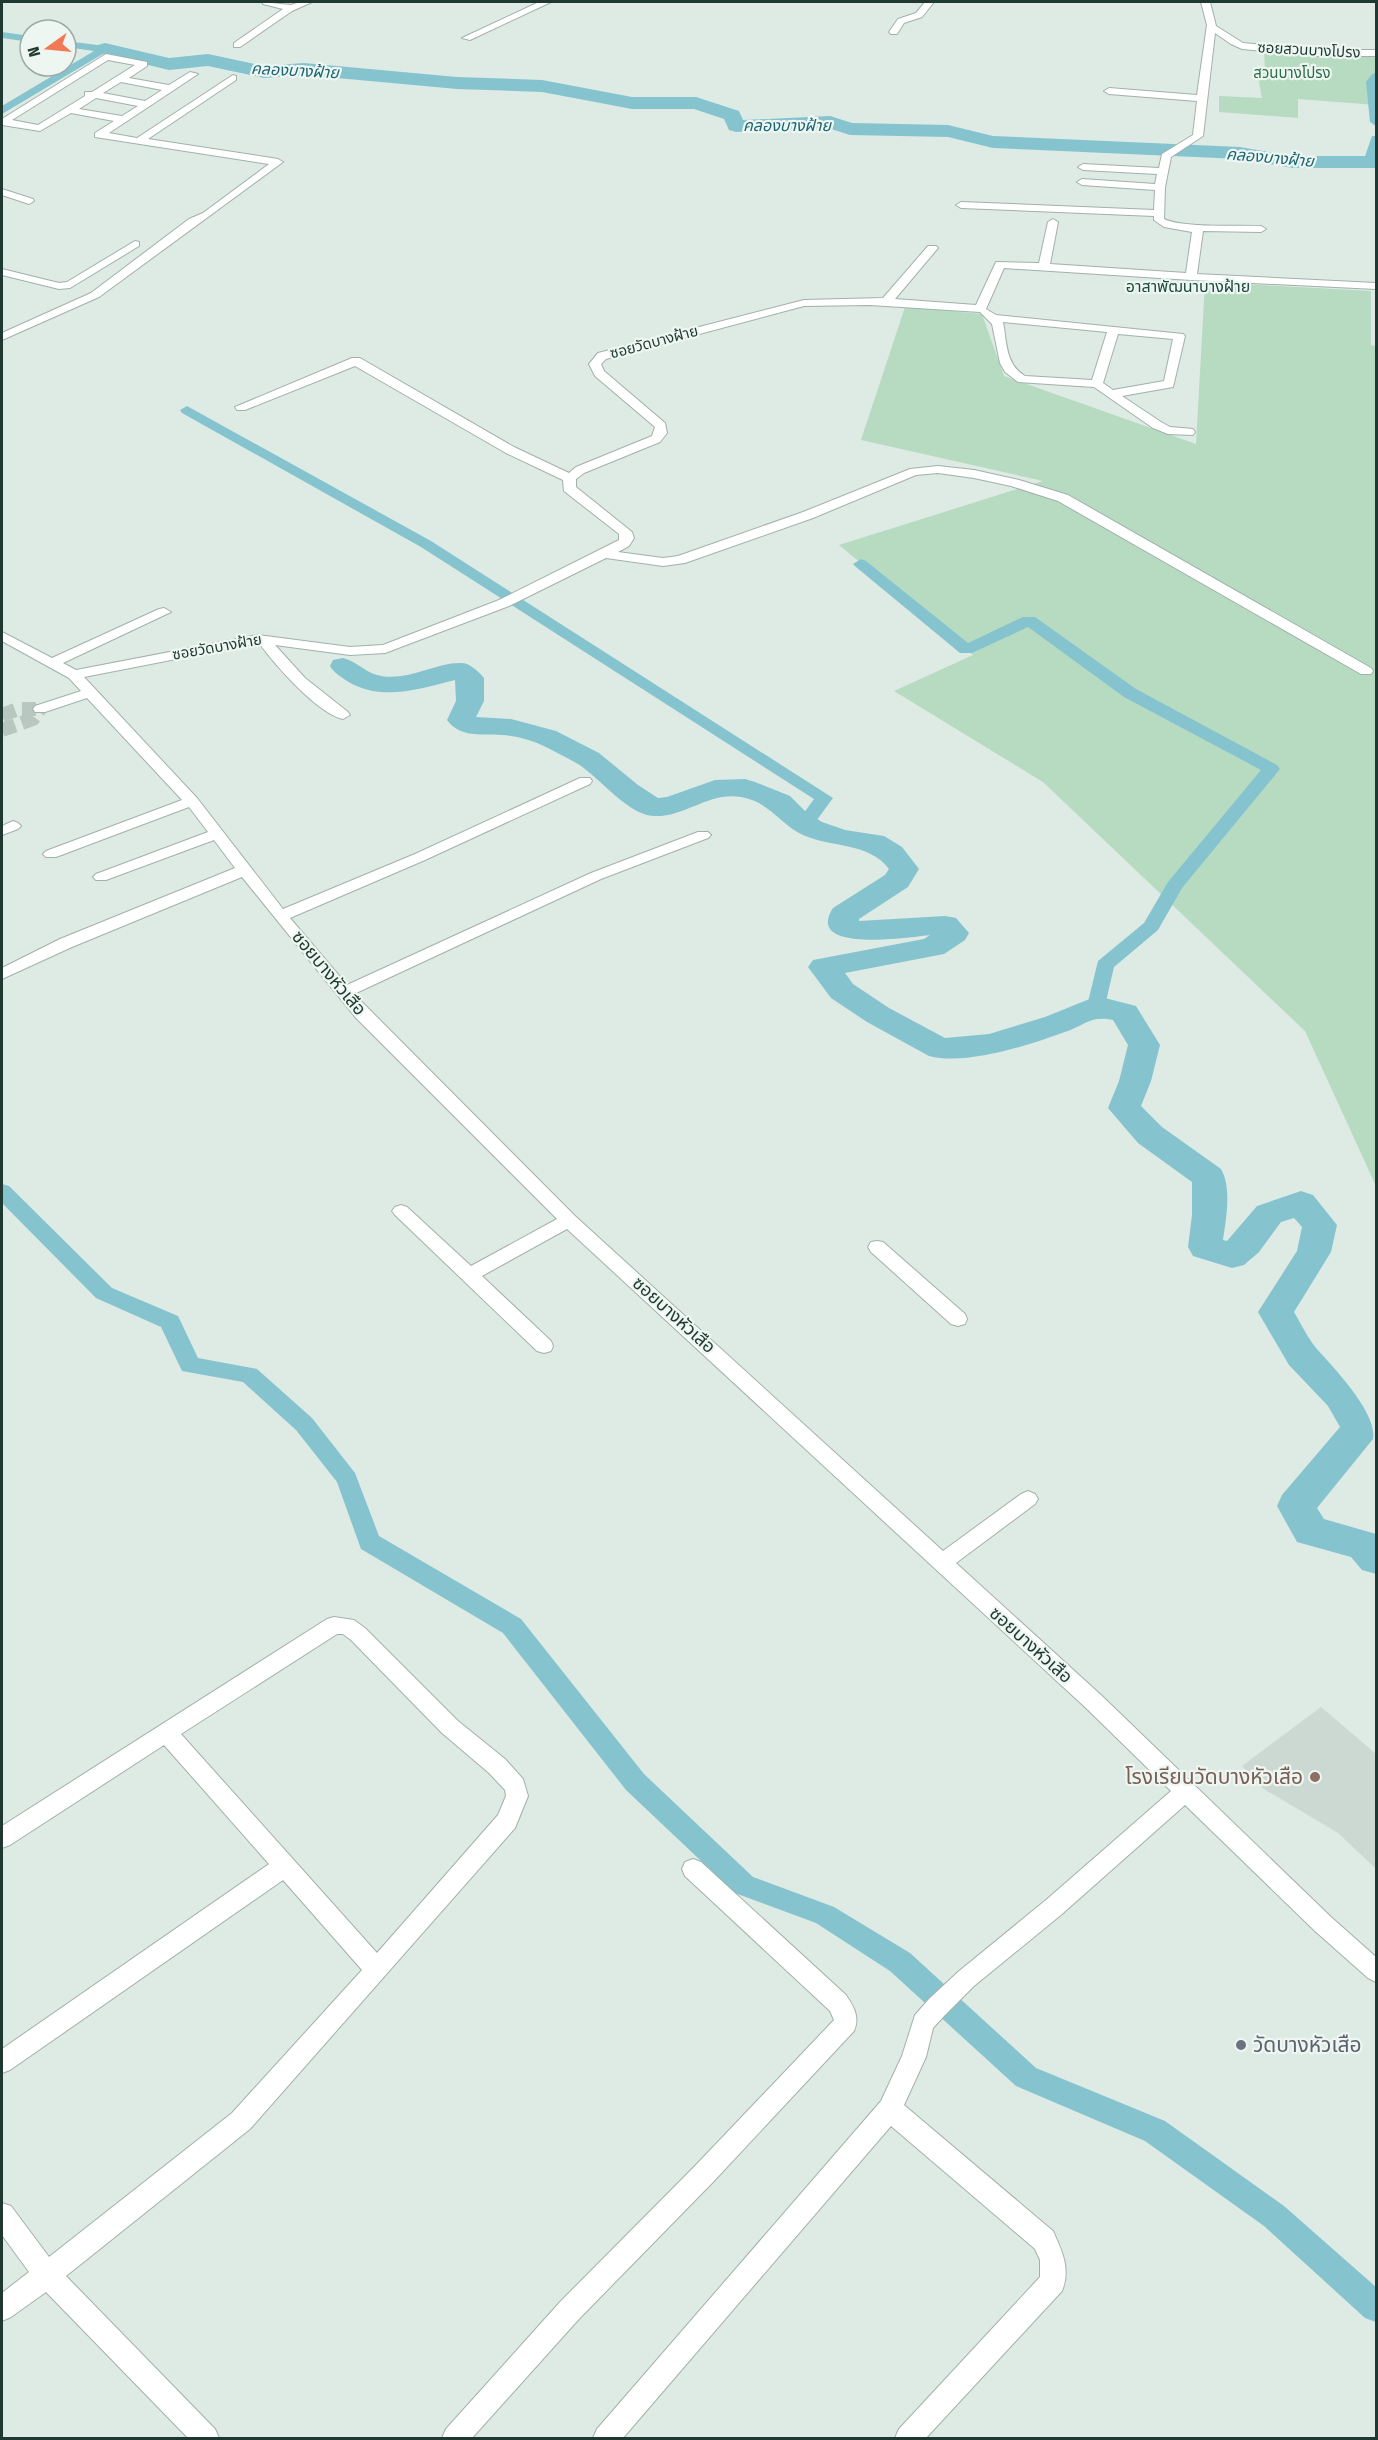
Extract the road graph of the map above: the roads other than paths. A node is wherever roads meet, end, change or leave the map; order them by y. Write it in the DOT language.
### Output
graph roads {
  1 [pos="266,2"];
  2 [pos="307,2"];
  3 [pos="546,2"];
  4 [pos="929,2"];
  5 [pos="1205,2"];
  6 [pos="292,8"];
  7 [pos="1212,27"];
  8 [pos="894,32"];
  9 [pos="467,38"];
  10 [pos="237,45"];
  11 [pos="1377,54"];
  12 [pos="193,74"];
  13 [pos="233,78"];
  14 [pos="119,79"];
  15 [pos="57,88"];
  16 [pos="170,88"];
  17 [pos="1109,91"];
  18 [pos="94,95"];
  19 [pos="1203,98"];
  20 [pos="146,104"];
  21 [pos="69,110"];
  22 [pos="122,119"];
  23 [pos="139,141"];
  24 [pos="1083,167"];
  25 [pos="1163,171"];
  26 [pos="1082,182"];
  27 [pos="1160,187"];
  28 [pos="2,192"];
  29 [pos="28,201"];
  30 [pos="961,205"];
  31 [pos="1159,213"];
  32 [pos="1053,222"];
  33 [pos="1196,229"];
  34 [pos="1261,229"];
  35 [pos="135,244"];
  36 [pos="932,248"];
  37 [pos="1044,267"];
  38 [pos="2,272"];
  39 [pos="1191,277"];
  40 [pos="1377,286"];
  41 [pos="886,302"];
  42 [pos="980,309"];
  43 [pos="994,318"];
  44 [pos="1114,329"];
  45 [pos="2,338"];
  46 [pos="1097,384"];
  47 [pos="1110,394"];
  48 [pos="241,407"];
  49 [pos="1189,432"];
  50 [pos="570,478"];
  51 [pos="604,554"];
  52 [pos="164,612"];
  53 [pos="2,636"];
  54 [pos="263,639"];
  55 [pos="52,663"];
  56 [pos="1366,671"];
  57 [pos="74,675"];
  58 [pos="91,692"];
  59 [pos="40,709"];
  60 [pos="343,715"];
  61 [pos="585,781"];
  62 [pos="192,801"];
  63 [pos="217,834"];
  64 [pos="703,835"];
  65 [pos="51,854"];
  66 [pos="245,870"];
  67 [pos="101,877"];
  68 [pos="280,916"];
  69 [pos="2,974"];
  70 [pos="345,992"];
  71 [pos="401,1211"];
  72 [pos="569,1220"];
  73 [pos="877,1247"];
  74 [pos="469,1275"];
  75 [pos="958,1318"];
  76 [pos="544,1346"];
  77 [pos="1028,1499"];
  78 [pos="942,1563"];
  79 [pos="167,1733"];
  80 [pos="1187,1790"];
  81 [pos="2,1838"];
  82 [pos="286,1865"];
  83 [pos="693,1869"];
  84 [pos="377,1970"];
  85 [pos="1377,1971"];
  86 [pos="2,2062"];
  87 [pos="890,2109"];
  88 [pos="2,2215"];
  89 [pos="47,2276"];
  90 [pos="2,2308"];
  91 [pos="206,2439"];
  92 [pos="455,2439"];
  93 [pos="606,2439"];
  94 [pos="908,2439"];
  1 -- 6 [label="street"];
  2 -- 6 [label="street"];
  3 -- 9 [label="street"];
  4 -- 8 [label="street"];
  5 -- 7 [label="street"];
  6 -- 10 [label="street"];
  7 -- 11 [label="street, ซอยสวนบางโปรง"];
  7 -- 19 [label="street"];
  12 -- 16 [label="street"];
  13 -- 23 [label="street"];
  14 -- 15 [label="street"];
  14 -- 16 [label="street"];
  14 -- 18 [label="street"];
  15 -- 18 [label="street"];
  15 -- 21 [label="street"];
  16 -- 20 [label="street"];
  17 -- 19 [label="street"];
  18 -- 20 [label="street"];
  18 -- 21 [label="street"];
  19 -- 25 [label="street"];
  20 -- 22 [label="street"];
  21 -- 22 [label="street"];
  22 -- 23 [label="street"];
  23 -- 45 [label="street"];
  24 -- 25 [label="street"];
  25 -- 27 [label="street"];
  26 -- 27 [label="street"];
  27 -- 31 [label="street"];
  28 -- 29 [label="street"];
  30 -- 31 [label="street"];
  31 -- 33 [label="street"];
  32 -- 37 [label="street"];
  33 -- 34 [label="street"];
  33 -- 39 [label="street"];
  35 -- 38 [label="street"];
  36 -- 41 [label="street"];
  37 -- 39 [label="street"];
  37 -- 42 [label="street"];
  39 -- 40 [label="street"];
  41 -- 42 [label="street, ซอยวัดบางฝ้าย"];
  41 -- 50 [label="street, ซอยวัดบางฝ้าย"];
  42 -- 43 [label="street"];
  43 -- 44 [label="street"];
  43 -- 46 [label="street"];
  44 -- 46 [label="street"];
  44 -- 47 [label="street"];
  46 -- 47 [label="street"];
  47 -- 49 [label="street"];
  48 -- 50 [label="street"];
  50 -- 51 [label="street, ซอยวัดบางฝ้าย"];
  51 -- 54 [label="street, ซอยวัดบางฝ้าย"];
  51 -- 56 [label="street"];
  52 -- 55 [label="street"];
  53 -- 55 [label="street, ซอยบางหัวเสือ"];
  54 -- 57 [label="street, ซอยวัดบางฝ้าย"];
  54 -- 60 [label="street"];
  55 -- 57 [label="street, ซอยบางหัวเสือ"];
  57 -- 58 [label="street, ซอยบางหัวเสือ"];
  58 -- 59 [label="street"];
  58 -- 62 [label="street, ซอยบางหัวเสือ"];
  61 -- 68 [label="street"];
  62 -- 63 [label="street, ซอยบางหัวเสือ"];
  62 -- 65 [label="street"];
  63 -- 66 [label="street, ซอยบางหัวเสือ"];
  63 -- 67 [label="street"];
  64 -- 70 [label="street"];
  66 -- 68 [label="street, ซอยบางหัวเสือ"];
  66 -- 69 [label="street"];
  68 -- 70 [label="street, ซอยบางหัวเสือ"];
  70 -- 72 [label="street, ซอยบางหัวเสือ"];
  71 -- 74 [label="street"];
  72 -- 74 [label="street"];
  72 -- 78 [label="street, ซอยบางหัวเสือ"];
  73 -- 75 [label="street"];
  74 -- 76 [label="street"];
  77 -- 78 [label="street"];
  78 -- 80 [label="street, ซอยบางหัวเสือ"];
  79 -- 81 [label="street"];
  79 -- 82 [label="street"];
  79 -- 84 [label="street"];
  80 -- 85 [label="street, ซอยบางหัวเสือ"];
  80 -- 87 [label="street"];
  82 -- 84 [label="street"];
  82 -- 86 [label="street"];
  83 -- 92 [label="street"];
  84 -- 89 [label="street"];
  87 -- 93 [label="street"];
  87 -- 94 [label="street"];
  88 -- 89 [label="street"];
  89 -- 90 [label="street"];
  89 -- 91 [label="street"];
}
